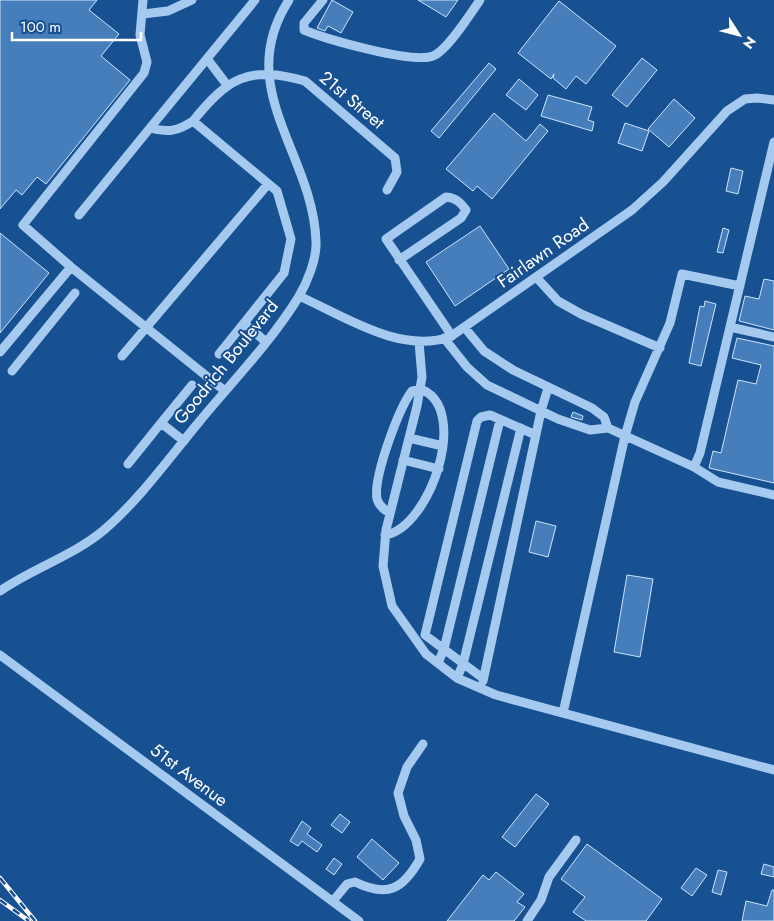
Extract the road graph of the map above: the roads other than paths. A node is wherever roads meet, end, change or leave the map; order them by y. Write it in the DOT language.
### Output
graph roads {
  1 [pos="143,0"];
  2 [pos="192,0"];
  3 [pos="255,0"];
  4 [pos="289,0"];
  5 [pos="323,0"];
  6 [pos="480,0"];
  7 [pos="143,14"];
  8 [pos="208,60"];
  9 [pos="268,75"];
  10 [pos="227,85"];
  11 [pos="774,100"];
  12 [pos="193,121"];
  13 [pos="150,128"];
  14 [pos="774,142"];
  15 [pos="772,161"];
  16 [pos="268,184"];
  17 [pos="387,190"];
  18 [pos="79,215"];
  19 [pos="399,260"];
  20 [pos="71,268"];
  21 [pos="536,277"];
  22 [pos="740,286"];
  23 [pos="75,293"];
  24 [pos="299,296"];
  25 [pos="244,323"];
  26 [pos="730,327"];
  27 [pos="146,328"];
  28 [pos="465,328"];
  29 [pos="448,337"];
  30 [pos="774,337"];
  31 [pos="266,342"];
  32 [pos="419,342"];
  33 [pos="660,348"];
  34 [pos="0,352"];
  35 [pos="219,354"];
  36 [pos="122,356"];
  37 [pos="12,371"];
  38 [pos="192,385"];
  39 [pos="548,388"];
  40 [pos="420,389"];
  41 [pos="225,391"];
  42 [pos="541,411"];
  43 [pos="500,420"];
  44 [pos="161,423"];
  45 [pos="521,428"];
  46 [pos="608,428"];
  47 [pos="536,435"];
  48 [pos="625,436"];
  49 [pos="409,438"];
  50 [pos="184,441"];
  51 [pos="443,446"];
  52 [pos="403,460"];
  53 [pos="128,464"];
  54 [pos="694,467"];
  55 [pos="439,469"];
  56 [pos="774,495"];
  57 [pos="390,513"];
  58 [pos="385,534"];
  59 [pos="0,591"];
  60 [pos="426,635"];
  61 [pos="419,644"];
  62 [pos="444,649"];
  63 [pos="0,655"];
  64 [pos="438,663"];
  65 [pos="463,664"];
  66 [pos="484,676"];
  67 [pos="457,678"];
  68 [pos="481,688"];
  69 [pos="563,713"];
  70 [pos="422,744"];
  71 [pos="774,770"];
  72 [pos="576,840"];
  73 [pos="333,901"];
  74 [pos="359,921"];
  75 [pos="527,921"];
  1 -- 7 [label="street"];
  2 -- 7 [label="street"];
  3 -- 8 [label="street"];
  4 -- 9 [label="street"];
  5 -- 6 [label="street"];
  7 -- 20 [label="street"];
  8 -- 10 [label="street"];
  8 -- 13 [label="street"];
  9 -- 10 [label="street, 21st Street"];
  9 -- 17 [label="street, 21st Street"];
  9 -- 24 [label="street, Goodrich Boulevard"];
  10 -- 12 [label="street"];
  11 -- 21 [label="street, Fairlawn Road"];
  12 -- 13 [label="street"];
  12 -- 16 [label="street"];
  13 -- 18 [label="street"];
  14 -- 15 [label="street"];
  15 -- 22 [label="street"];
  16 -- 25 [label="street"];
  16 -- 27 [label="street"];
  19 -- 19 [label="street"];
  19 -- 29 [label="street"];
  20 -- 27 [label="street"];
  20 -- 34 [label="street"];
  21 -- 28 [label="street, Fairlawn Road"];
  21 -- 33 [label="street"];
  22 -- 26 [label="street"];
  22 -- 33 [label="street"];
  23 -- 37 [label="street"];
  24 -- 31 [label="street, Goodrich Boulevard"];
  24 -- 32 [label="street, Fairlawn Road"];
  25 -- 31 [label="street"];
  25 -- 35 [label="street"];
  26 -- 30 [label="street"];
  26 -- 54 [label="street"];
  27 -- 36 [label="street"];
  27 -- 41 [label="street"];
  28 -- 29 [label="street, Fairlawn Road"];
  28 -- 39 [label="street"];
  29 -- 32 [label="street, Fairlawn Road"];
  29 -- 42 [label="street"];
  31 -- 41 [label="street, Goodrich Boulevard"];
  32 -- 40 [label="street"];
  33 -- 48 [label="street"];
  38 -- 44 [label="street"];
  39 -- 42 [label="street"];
  39 -- 46 [label="street"];
  40 -- 49 [label="street"];
  40 -- 51 [label="street"];
  40 -- 57 [label="street"];
  41 -- 50 [label="street, Goodrich Boulevard"];
  42 -- 46 [label="street"];
  42 -- 47 [label="street"];
  43 -- 45 [label="street"];
  43 -- 60 [label="street"];
  43 -- 62 [label="street"];
  44 -- 50 [label="street"];
  44 -- 53 [label="street"];
  45 -- 47 [label="street"];
  45 -- 65 [label="street"];
  46 -- 48 [label="street"];
  47 -- 66 [label="street"];
  48 -- 54 [label="street"];
  48 -- 69 [label="street"];
  49 -- 51 [label="street"];
  49 -- 52 [label="street"];
  50 -- 59 [label="street, Goodrich Boulevard"];
  51 -- 55 [label="street"];
  52 -- 55 [label="street"];
  52 -- 57 [label="street"];
  54 -- 56 [label="street"];
  55 -- 58 [label="street"];
  57 -- 58 [label="street"];
  58 -- 61 [label="street"];
  60 -- 61 [label="street"];
  60 -- 62 [label="street"];
  61 -- 64 [label="street"];
  62 -- 64 [label="street"];
  62 -- 65 [label="street"];
  63 -- 73 [label="street, 51st Avenue"];
  64 -- 67 [label="street"];
  65 -- 66 [label="street"];
  65 -- 67 [label="street"];
  66 -- 68 [label="street"];
  67 -- 68 [label="street"];
  68 -- 69 [label="street"];
  69 -- 71 [label="street"];
  70 -- 73 [label="street"];
  72 -- 75 [label="street"];
  73 -- 74 [label="street, 51st Avenue"];
}
